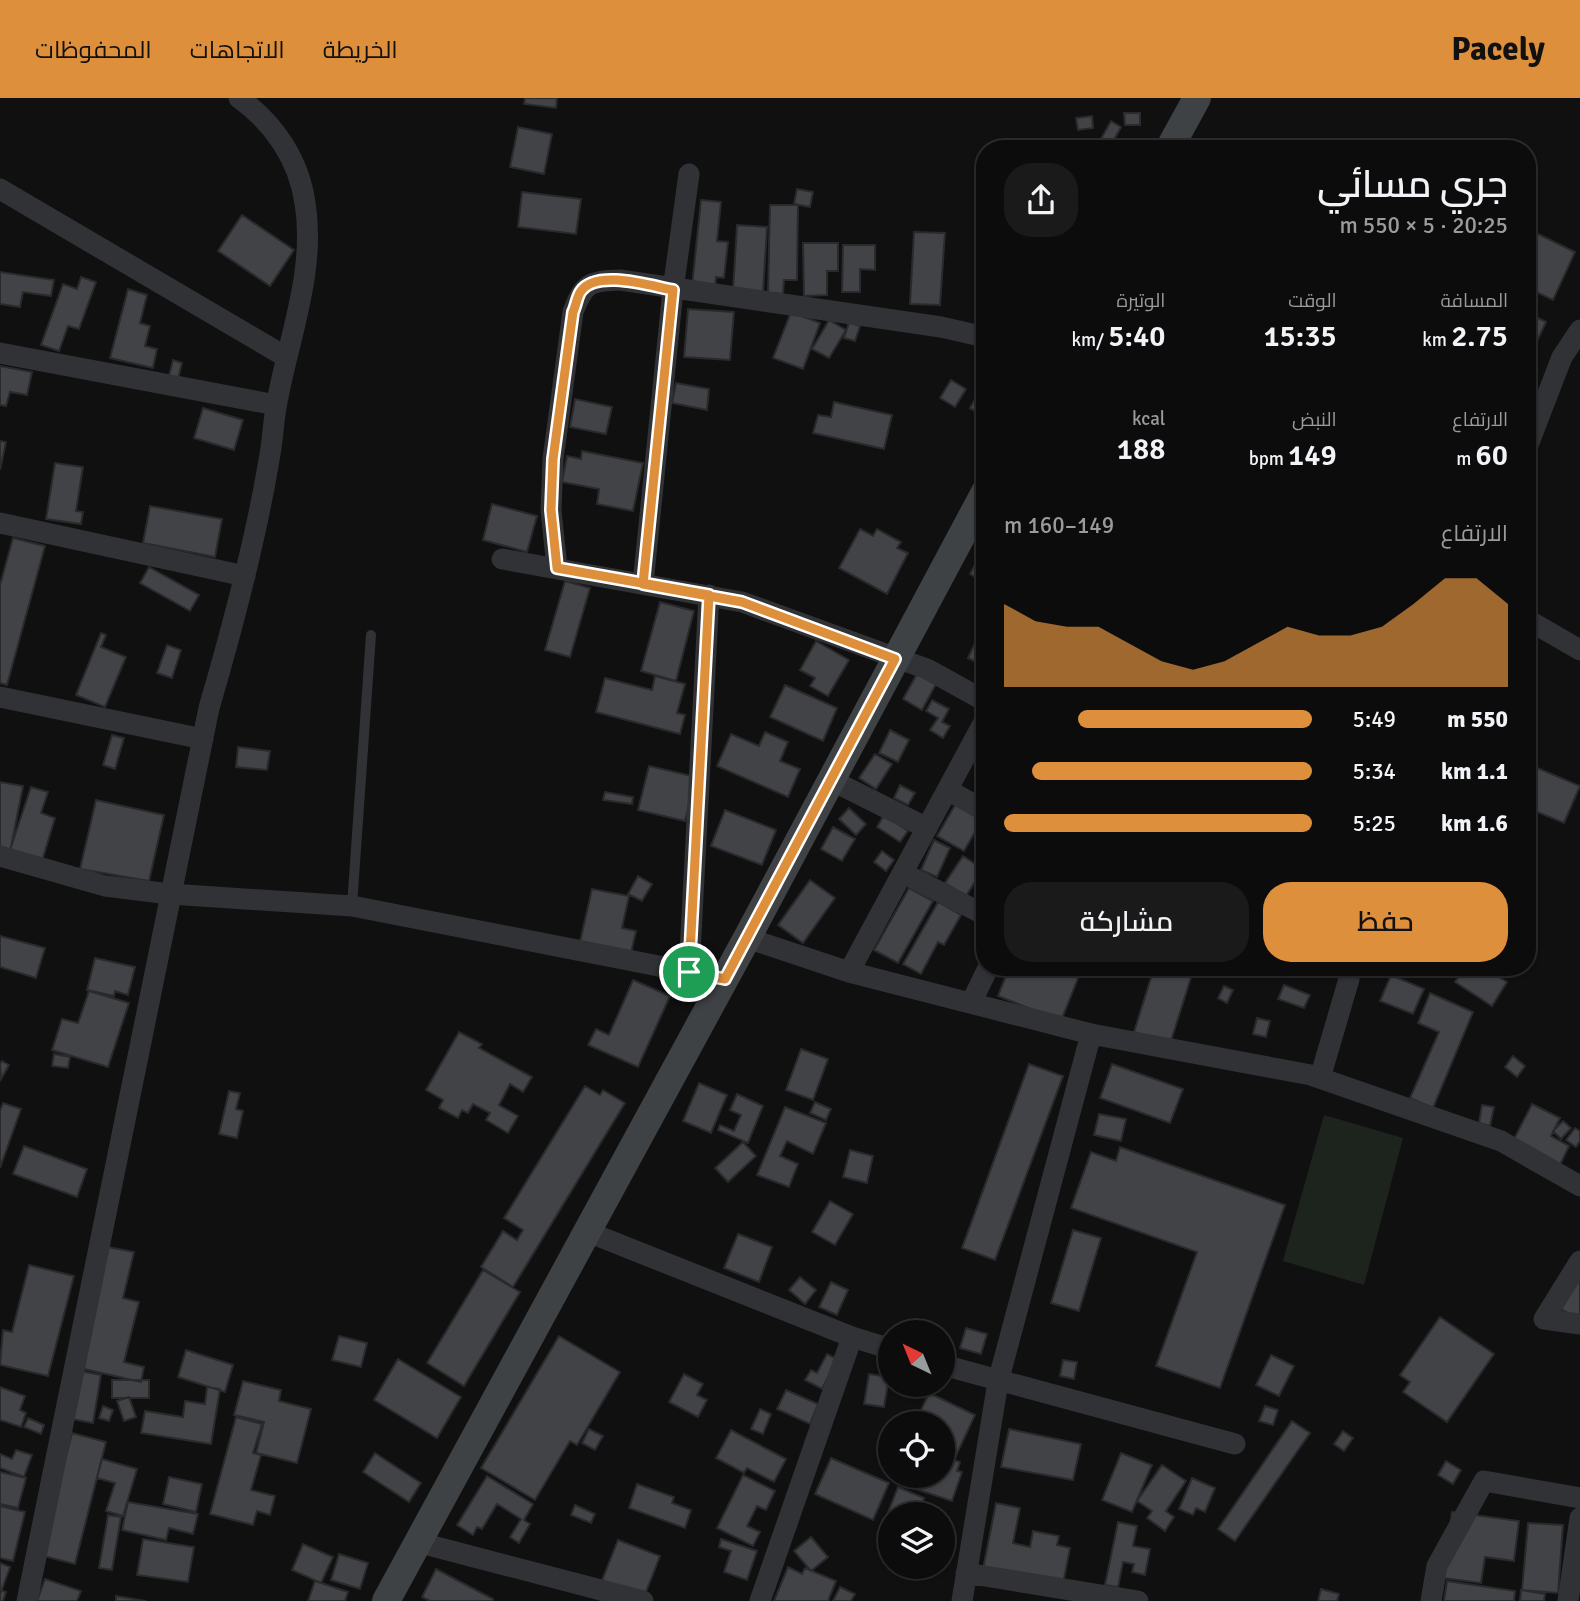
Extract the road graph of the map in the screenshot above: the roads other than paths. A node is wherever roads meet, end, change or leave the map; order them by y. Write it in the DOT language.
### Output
graph roads {
  1 [pos="239,98"];
  2 [pos="1197,98"];
  3 [pos="1175,140"];
  4 [pos="689,174"];
  5 [pos="0,189"];
  6 [pos="673,290"];
  7 [pos="1580,330"];
  8 [pos="976,335"];
  9 [pos="0,353"];
  10 [pos="286,357"];
  11 [pos="276,405"];
  12 [pos="1536,424"];
  13 [pos="0,523"];
  14 [pos="976,527"];
  15 [pos="502,559"];
  16 [pos="557,568"];
  17 [pos="245,576"];
  18 [pos="643,584"];
  19 [pos="709,595"];
  20 [pos="1536,625"];
  21 [pos="370,635"];
  22 [pos="1580,650"];
  23 [pos="895,659"];
  24 [pos="976,696"];
  25 [pos="0,697"];
  26 [pos="976,737"];
  27 [pos="203,739"];
  28 [pos="831,780"];
  29 [pos="948,790"];
  30 [pos="976,806"];
  31 [pos="927,828"];
  32 [pos="0,856"];
  33 [pos="903,873"];
  34 [pos="170,894"];
  35 [pos="352,906"];
  36 [pos="976,910"];
  37 [pos="747,938"];
  38 [pos="689,972"];
  39 [pos="849,972"];
  40 [pos="984,976"];
  41 [pos="1348,976"];
  42 [pos="725,979"];
  43 [pos="971,1003"];
  44 [pos="1091,1034"];
  45 [pos="1320,1078"];
  46 [pos="1580,1186"];
  47 [pos="589,1231"];
  48 [pos="1580,1261"];
  49 [pos="1580,1324"];
  50 [pos="852,1337"];
  51 [pos="878,1345"];
  52 [pos="956,1369"];
  53 [pos="998,1382"];
  54 [pos="1235,1444"];
  55 [pos="1580,1498"];
  56 [pos="1580,1518"];
  57 [pos="417,1542"];
  58 [pos="966,1573"];
  59 [pos="27,1601"];
  60 [pos="386,1601"];
  61 [pos="643,1601"];
  62 [pos="760,1601"];
  63 [pos="962,1601"];
  64 [pos="1138,1601"];
  65 [pos="1432,1601"];
  66 [pos="1567,1601"];
  1 -- 10 [label="street"];
  2 -- 3 [label="street"];
  4 -- 6 [label="street"];
  5 -- 10 [label="street"];
  6 -- 8 [label="street"];
  6 -- 16 [label="street"];
  6 -- 18 [label="street"];
  7 -- 12 [label="street"];
  9 -- 11 [label="street"];
  10 -- 11 [label="street"];
  11 -- 17 [label="street"];
  13 -- 17 [label="street"];
  14 -- 23 [label="street"];
  15 -- 16 [label="street"];
  16 -- 18 [label="street"];
  17 -- 27 [label="street"];
  18 -- 19 [label="street"];
  19 -- 23 [label="street"];
  19 -- 38 [label="street"];
  20 -- 22 [label="street"];
  21 -- 35 [label="lane"];
  23 -- 24 [label="street"];
  23 -- 28 [label="street"];
  25 -- 27 [label="street"];
  26 -- 29 [label="street"];
  27 -- 34 [label="street"];
  28 -- 31 [label="street"];
  28 -- 37 [label="street"];
  29 -- 30 [label="street"];
  29 -- 31 [label="street"];
  31 -- 33 [label="street"];
  32 -- 34 [label="street"];
  33 -- 36 [label="street"];
  33 -- 39 [label="street"];
  34 -- 35 [label="street"];
  34 -- 59 [label="street"];
  35 -- 38 [label="street"];
  37 -- 39 [label="street"];
  37 -- 42 [label="street"];
  38 -- 42 [label="street"];
  39 -- 43 [label="street"];
  40 -- 43 [label="street"];
  41 -- 45 [label="street"];
  42 -- 47 [label="street"];
  43 -- 44 [label="street"];
  44 -- 45 [label="street"];
  44 -- 53 [label="street"];
  45 -- 46 [label="street"];
  47 -- 50 [label="street"];
  47 -- 57 [label="street"];
  48 -- 49 [label="street"];
  50 -- 51 [label="street"];
  50 -- 62 [label="street"];
  52 -- 53 [label="street"];
  53 -- 54 [label="street"];
  53 -- 58 [label="street"];
  55 -- 65 [label="street"];
  56 -- 66 [label="street"];
  57 -- 60 [label="street"];
  57 -- 61 [label="street"];
  58 -- 63 [label="street"];
  58 -- 64 [label="street"];
}
